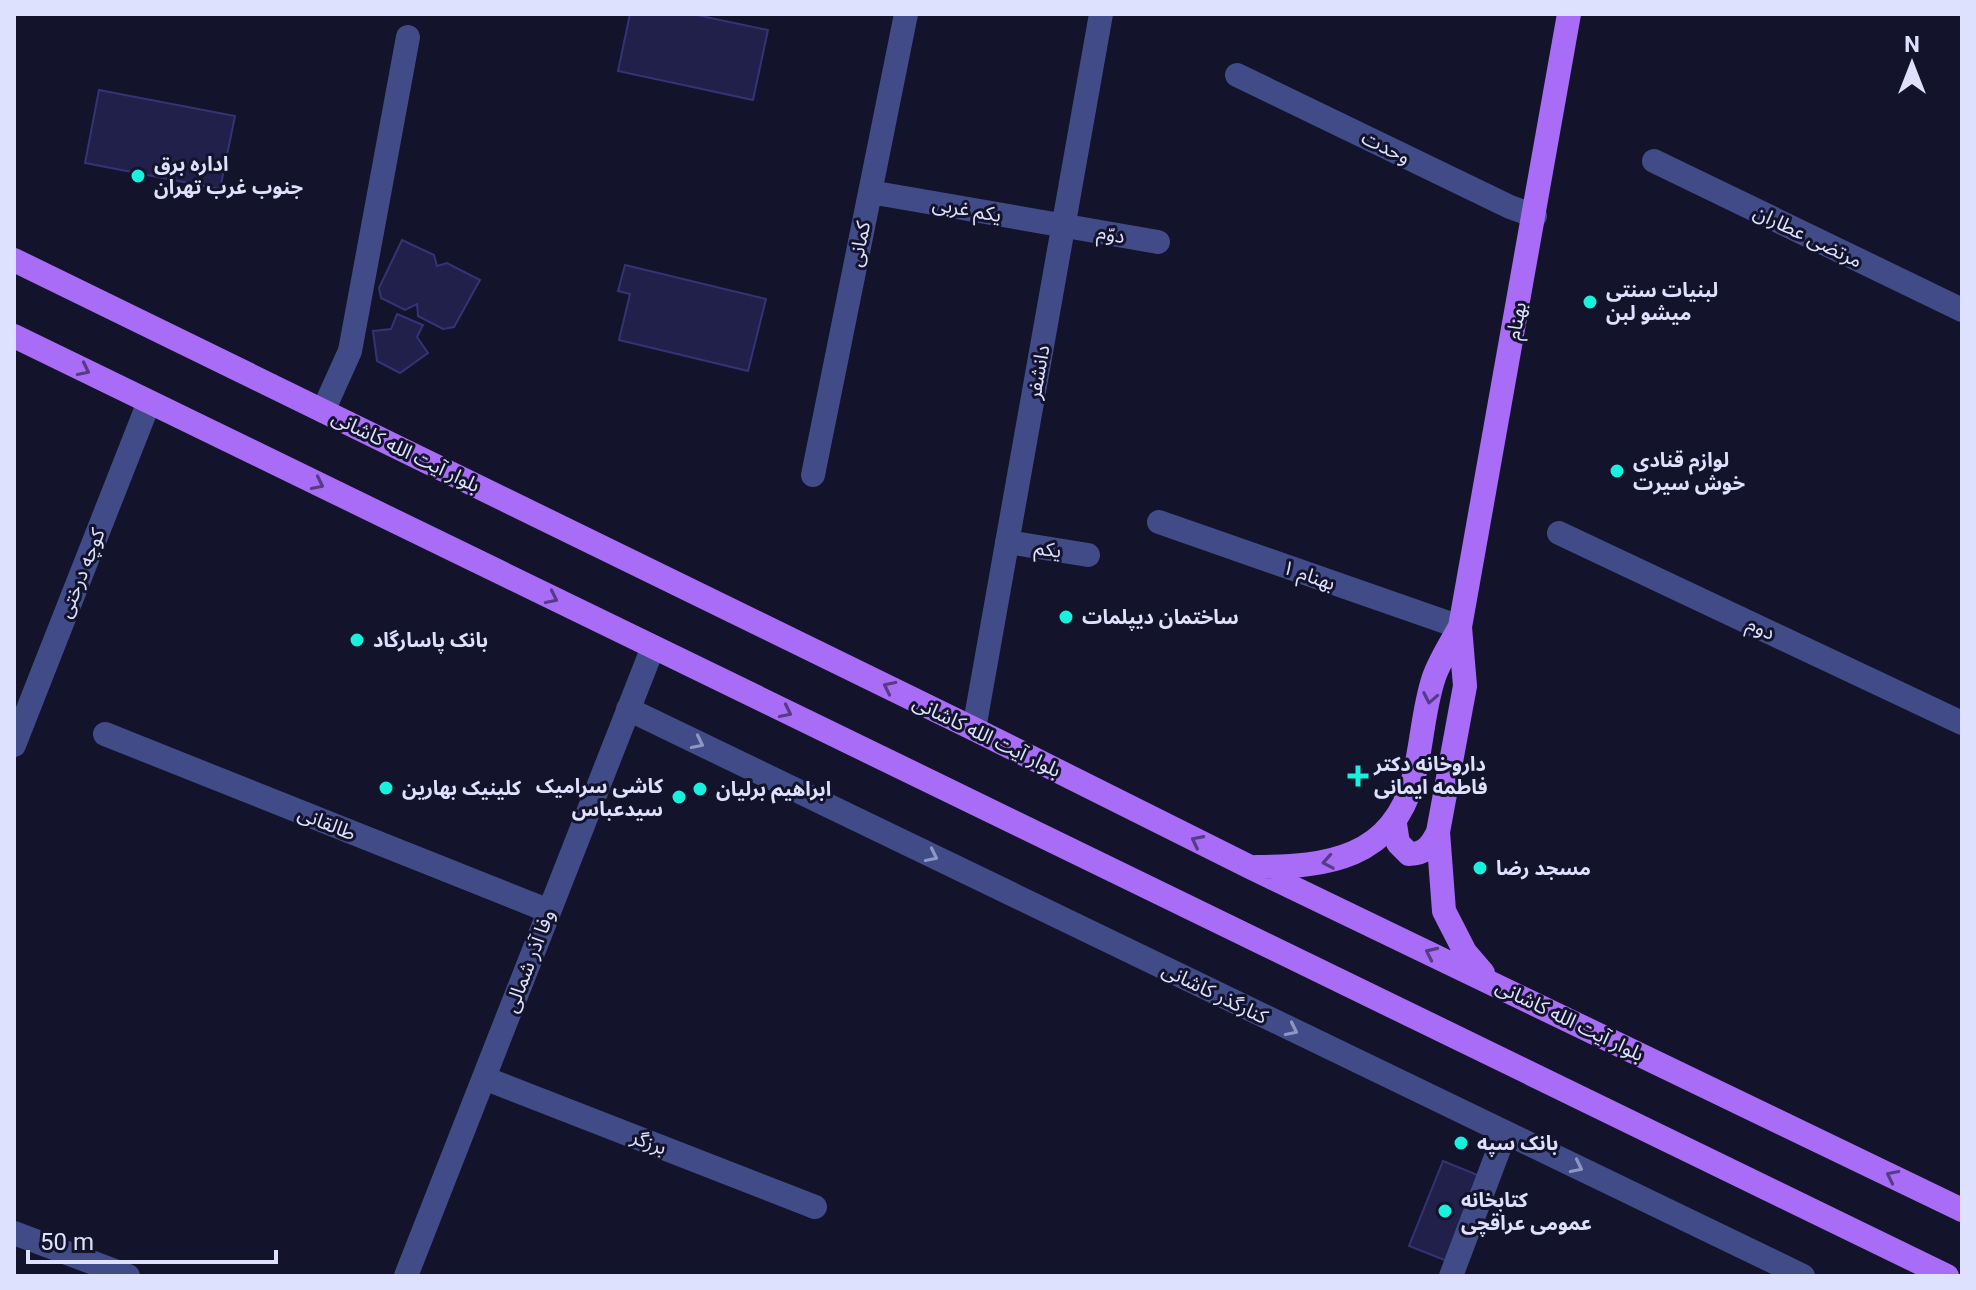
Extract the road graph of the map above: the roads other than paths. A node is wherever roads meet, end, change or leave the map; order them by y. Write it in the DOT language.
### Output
graph roads {
  1 [pos="906,14"];
  2 [pos="1101,14"];
  3 [pos="1569,14"];
  4 [pos="408,37"];
  5 [pos="1237,75"];
  6 [pos="1654,161"];
  7 [pos="870,192"];
  8 [pos="1535,216"];
  9 [pos="1064,226"];
  10 [pos="1158,242"];
  11 [pos="14,260"];
  12 [pos="1962,310"];
  13 [pos="14,336"];
  14 [pos="149,402"];
  15 [pos="323,411"];
  16 [pos="813,475"];
  17 [pos="1159,522"];
  18 [pos="1559,533"];
  19 [pos="1007,542"];
  20 [pos="1088,555"];
  21 [pos="1460,627"];
  22 [pos="653,647"];
  23 [pos="628,709"];
  24 [pos="1962,723"];
  25 [pos="974,729"];
  26 [pos="105,734"];
  27 [pos="14,745"];
  28 [pos="1395,824"];
  29 [pos="1438,832"];
  30 [pos="1250,867"];
  31 [pos="549,911"];
  32 [pos="1490,981"];
  33 [pos="484,1078"];
  34 [pos="1505,1133"];
  35 [pos="815,1207"];
  36 [pos="1962,1210"];
  37 [pos="14,1233"];
  38 [pos="128,1276"];
  39 [pos="406,1276"];
  40 [pos="1451,1276"];
  41 [pos="1803,1276"];
  42 [pos="1947,1276"];
  1 -- 7 [label="street, کمانی"];
  2 -- 9 [label="street, دانشفر"];
  3 -- 8 [label="main road, بهنام"];
  4 -- 15 [label="street"];
  5 -- 8 [label="street, وحدت"];
  6 -- 12 [label="street, مرتضی عطاران"];
  7 -- 9 [label="street, یکم غربی"];
  7 -- 16 [label="street, کمانی"];
  8 -- 21 [label="main road, بهنام"];
  9 -- 10 [label="street, دوّم"];
  9 -- 19 [label="street, دانشفر"];
  11 -- 15 [label="main road, بلوار آیت الله کاشانی"];
  13 -- 14 [label="main road, one-way"];
  14 -- 22 [label="main road, one-way"];
  14 -- 27 [label="street, کوچه درختی"];
  25 -- 15 [label="main road, بلوار آیت الله کاشانی, one-way"];
  17 -- 21 [label="street, بهنام ۱"];
  18 -- 24 [label="street, دوم"];
  19 -- 20 [label="street, یکم"];
  19 -- 25 [label="street, دانشفر"];
  21 -- 28 [label="main road, بهنام, one-way"];
  21 -- 29 [label="main road, بهنام"];
  22 -- 23 [label="street, وفا آذر شمالی"];
  22 -- 42 [label="main road, one-way"];
  23 -- 31 [label="street, وفا آذر شمالی"];
  23 -- 34 [label="street, کنارگذر کاشانی, one-way"];
  30 -- 25 [label="main road, بلوار آیت الله کاشانی, one-way"];
  26 -- 31 [label="street, طالقانی"];
  28 -- 29 [label="main road"];
  28 -- 30 [label="main road, بهنام, one-way"];
  29 -- 32 [label="main road, بهنام"];
  32 -- 30 [label="main road, بلوار آیت الله کاشانی, one-way"];
  31 -- 33 [label="street, وفا آذر شمالی"];
  36 -- 32 [label="main road, بلوار آیت الله کاشانی, one-way"];
  33 -- 35 [label="street, برزگر"];
  33 -- 39 [label="street, وفا آذر شمالی"];
  34 -- 40 [label="street"];
  34 -- 41 [label="street, کنارگذر کاشانی, one-way"];
  37 -- 38 [label="street"];
}
